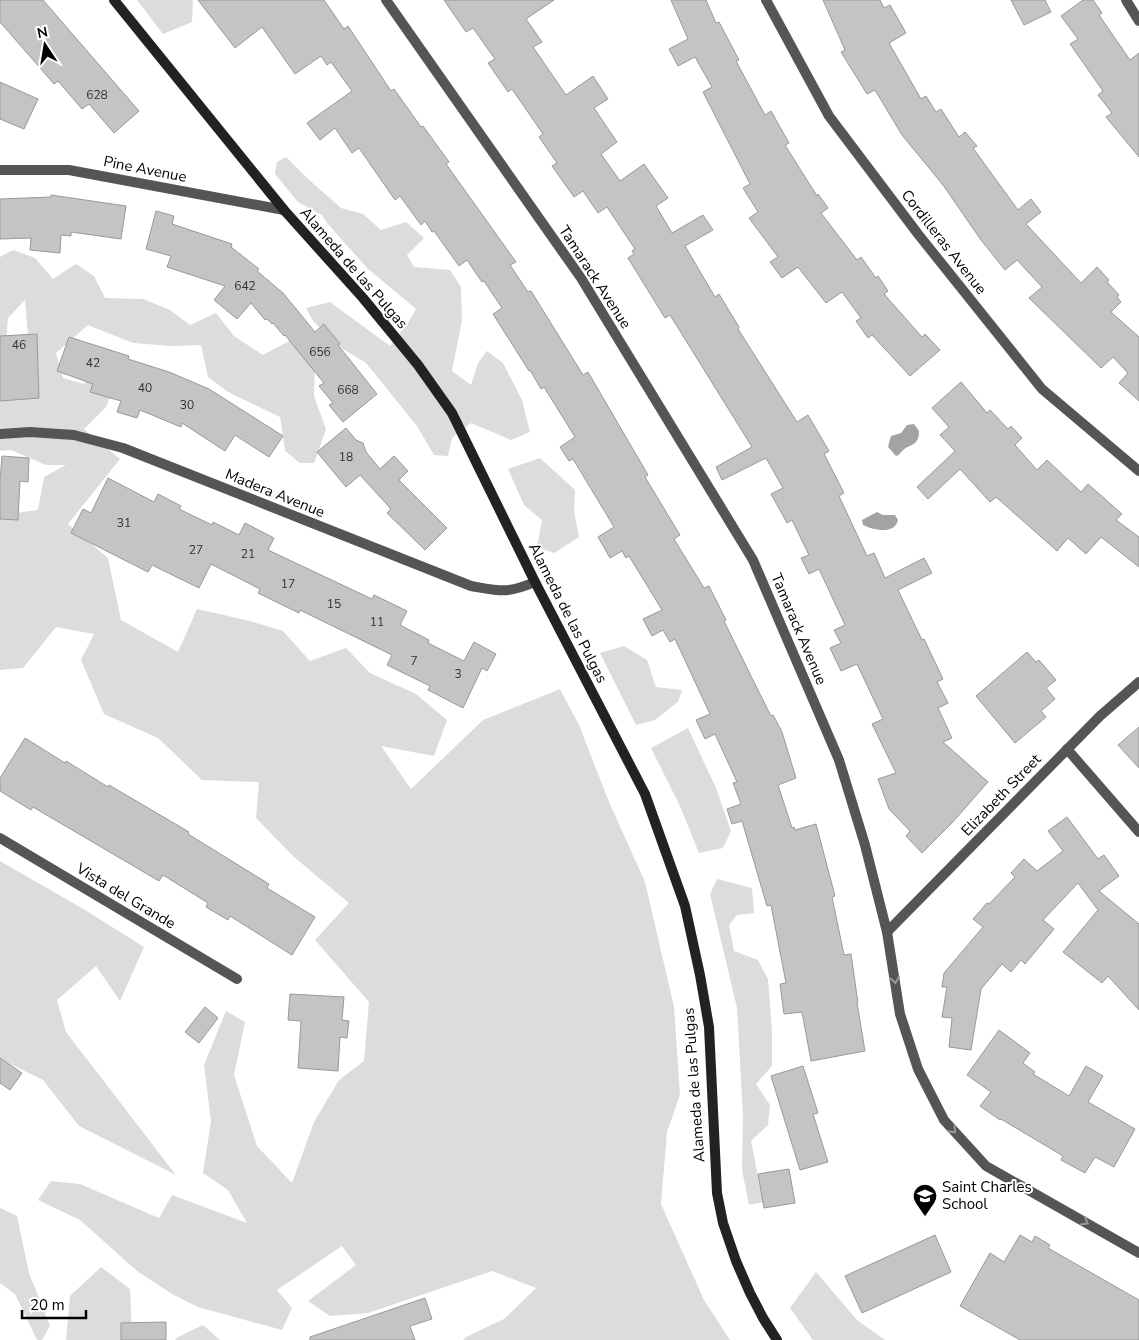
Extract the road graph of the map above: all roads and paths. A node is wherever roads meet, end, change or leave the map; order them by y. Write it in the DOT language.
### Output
graph roads {
  1 [pos="114,0"];
  2 [pos="386,0"];
  3 [pos="766,0"];
  4 [pos="1126,0"];
  5 [pos="1139,21"];
  6 [pos="0,170"];
  7 [pos="284,210"];
  8 [pos="0,434"];
  9 [pos="1139,471"];
  10 [pos="535,582"];
  11 [pos="1139,682"];
  12 [pos="1068,749"];
  13 [pos="1139,832"];
  14 [pos="0,838"];
  15 [pos="887,932"];
  16 [pos="237,979"];
  17 [pos="1139,1253"];
  18 [pos="778,1340"];
  1 -- 7 [label="main road, Alameda de las Pulgas"];
  2 -- 15 [label="street, Tamarack Avenue"];
  3 -- 9 [label="street, Cordilleras Avenue"];
  4 -- 5 [label="street"];
  6 -- 7 [label="street, Pine Avenue"];
  7 -- 10 [label="main road, Alameda de las Pulgas"];
  8 -- 10 [label="street, Madera Avenue"];
  10 -- 18 [label="main road, Alameda de las Pulgas"];
  11 -- 12 [label="street, Elizabeth Street"];
  12 -- 13 [label="street"];
  12 -- 15 [label="street, Elizabeth Street"];
  14 -- 16 [label="street, Vista del Grande"];
  15 -- 17 [label="street, Tamarack Avenue, one-way"];
}
